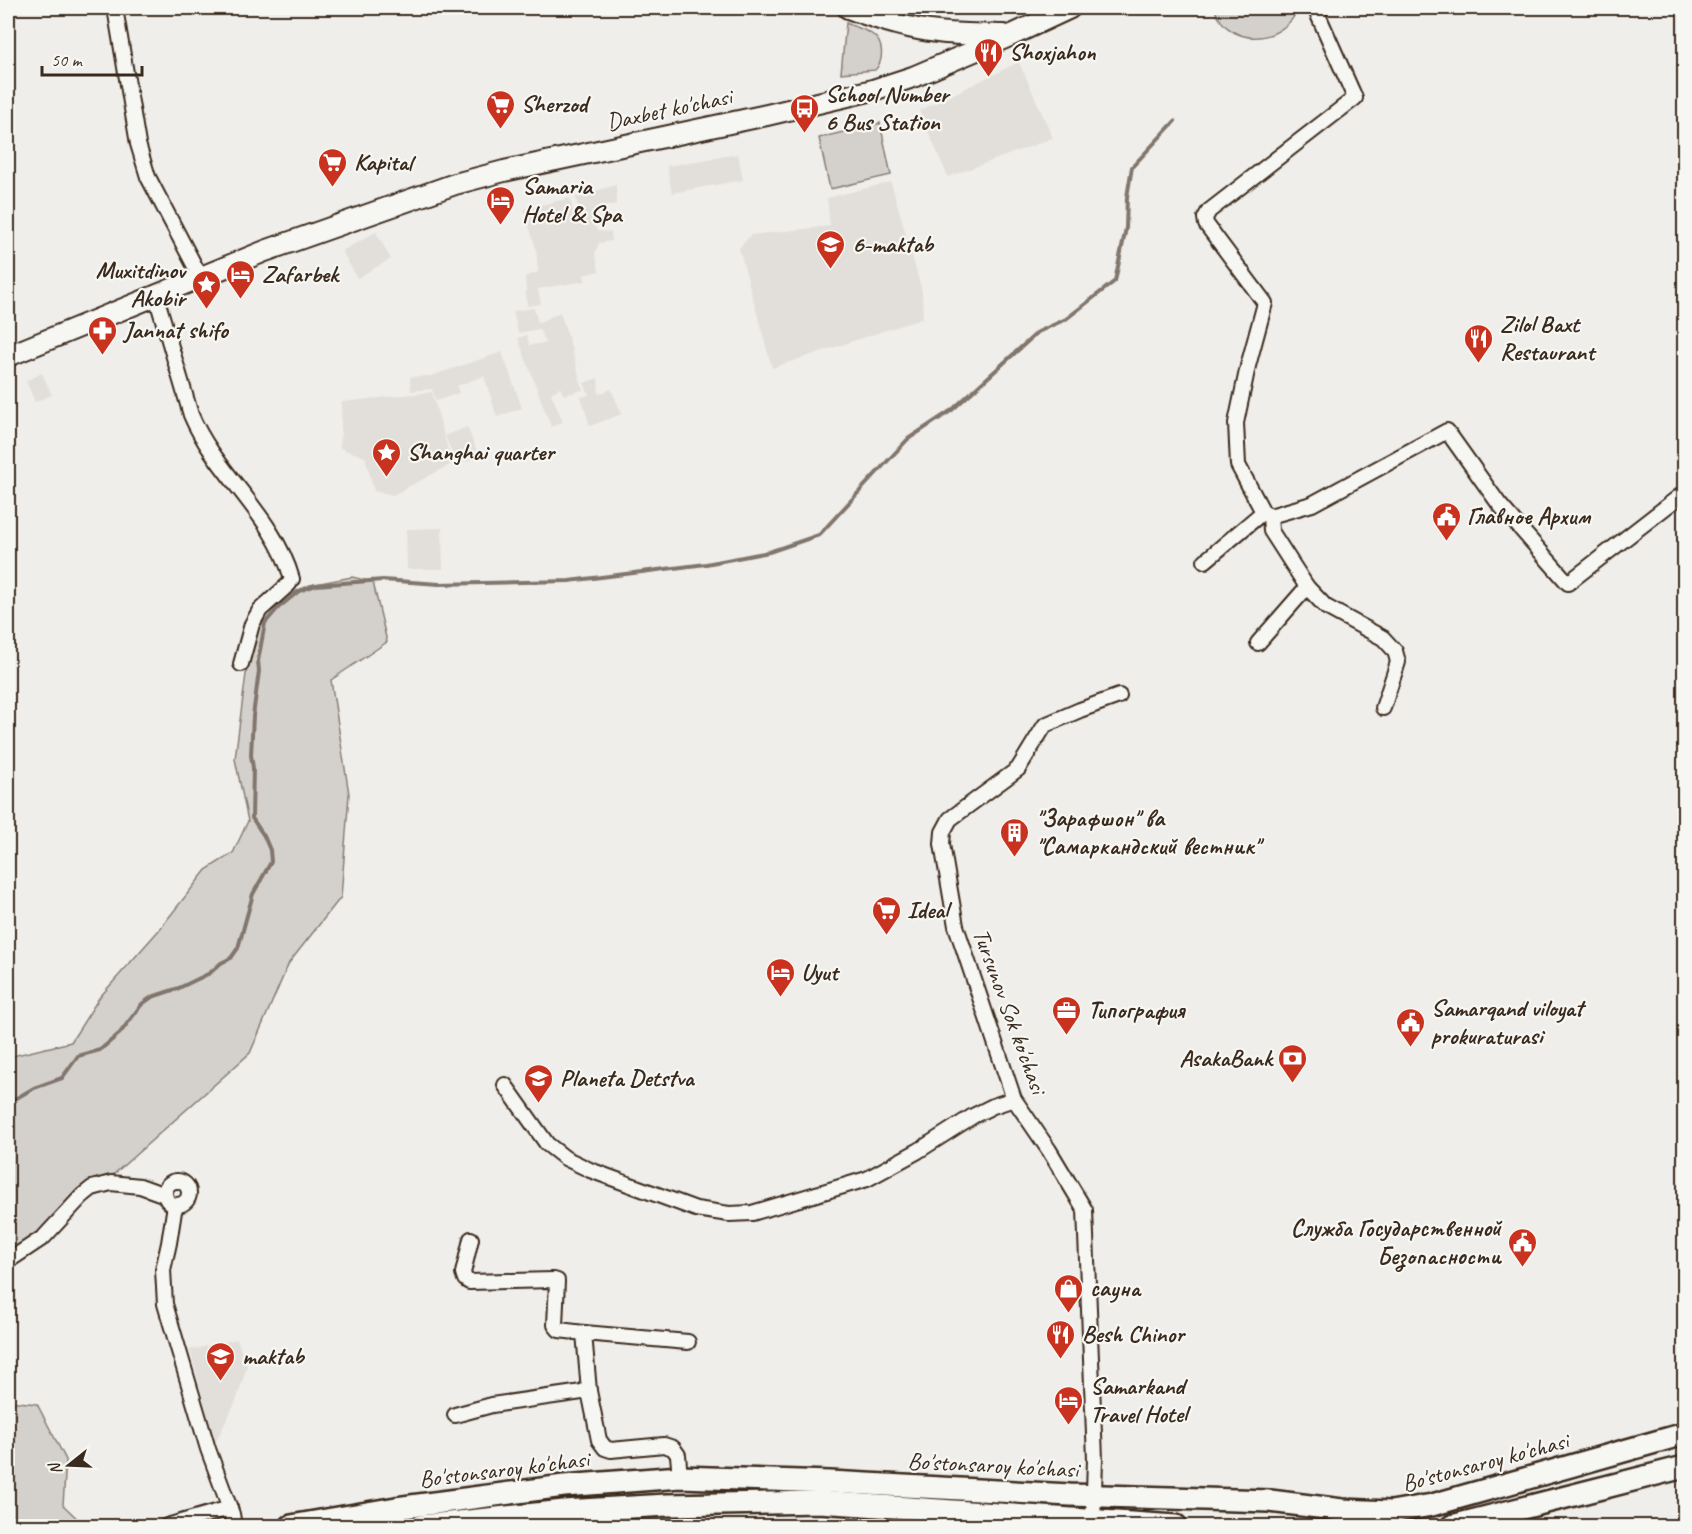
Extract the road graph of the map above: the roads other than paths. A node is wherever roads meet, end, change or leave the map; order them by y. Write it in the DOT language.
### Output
graph roads {
  1 [pos="115,8"];
  2 [pos="848,8"];
  3 [pos="1070,8"];
  4 [pos="1316,8"];
  5 [pos="1012,35"];
  6 [pos="201,278"];
  7 [pos="156,296"];
  8 [pos="8,356"];
  9 [pos="1684,492"];
  10 [pos="1267,514"];
  11 [pos="1205,561"];
  12 [pos="1308,587"];
  13 [pos="1258,643"];
  14 [pos="241,664"];
  15 [pos="1119,696"];
  16 [pos="1383,708"];
  17 [pos="506,1086"];
  18 [pos="1014,1099"];
  19 [pos="471,1239"];
  20 [pos="8,1261"];
  21 [pos="584,1333"];
  22 [pos="688,1342"];
  23 [pos="589,1391"];
  24 [pos="455,1415"];
  25 [pos="1684,1434"];
  26 [pos="1684,1467"];
  27 [pos="680,1477"];
  28 [pos="1095,1496"];
  29 [pos="230,1508"];
  30 [pos="1093,1523"];
  31 [pos="167,1527"];
  32 [pos="234,1527"];
  33 [pos="291,1527"];
  34 [pos="421,1527"];
  35 [pos="1176,1527"];
  36 [pos="1452,1527"];
  1 -- 6 [label="street"];
  2 -- 5 [label="main road"];
  3 -- 5 [label="main road, Daxbet ko'chasi"];
  4 -- 10 [label="street"];
  5 -- 6 [label="main road, Daxbet ko'chasi"];
  6 -- 7 [label="main road, Daxbet ko'chasi"];
  7 -- 8 [label="main road, Daxbet ko'chasi"];
  7 -- 14 [label="street"];
  9 -- 10 [label="street"];
  10 -- 11 [label="street"];
  10 -- 12 [label="street"];
  12 -- 13 [label="street"];
  12 -- 16 [label="street"];
  15 -- 18 [label="street, Tursunov Sok ko'chasi"];
  17 -- 18 [label="street"];
  18 -- 28 [label="street, Tursunov Sok ko'chasi"];
  19 -- 21 [label="street"];
  20 -- 29 [label="street"];
  21 -- 22 [label="street"];
  21 -- 23 [label="street"];
  23 -- 24 [label="street"];
  23 -- 27 [label="street"];
  25 -- 28 [label="main road, Bo'stonsaroy ko'chasi"];
  26 -- 36 [label="main road"];
  27 -- 28 [label="main road, Bo'stonsaroy ko'chasi"];
  27 -- 33 [label="main road, Bo'stonsaroy ko'chasi"];
  28 -- 30 [label="street, Tursunov Sok ko'chasi"];
  29 -- 31 [label="street"];
  29 -- 32 [label="street"];
  30 -- 34 [label="main road, Bo'stonsaroy ko'chasi"];
  30 -- 35 [label="main road, Bo'stonsaroy ko'chasi"];
}
